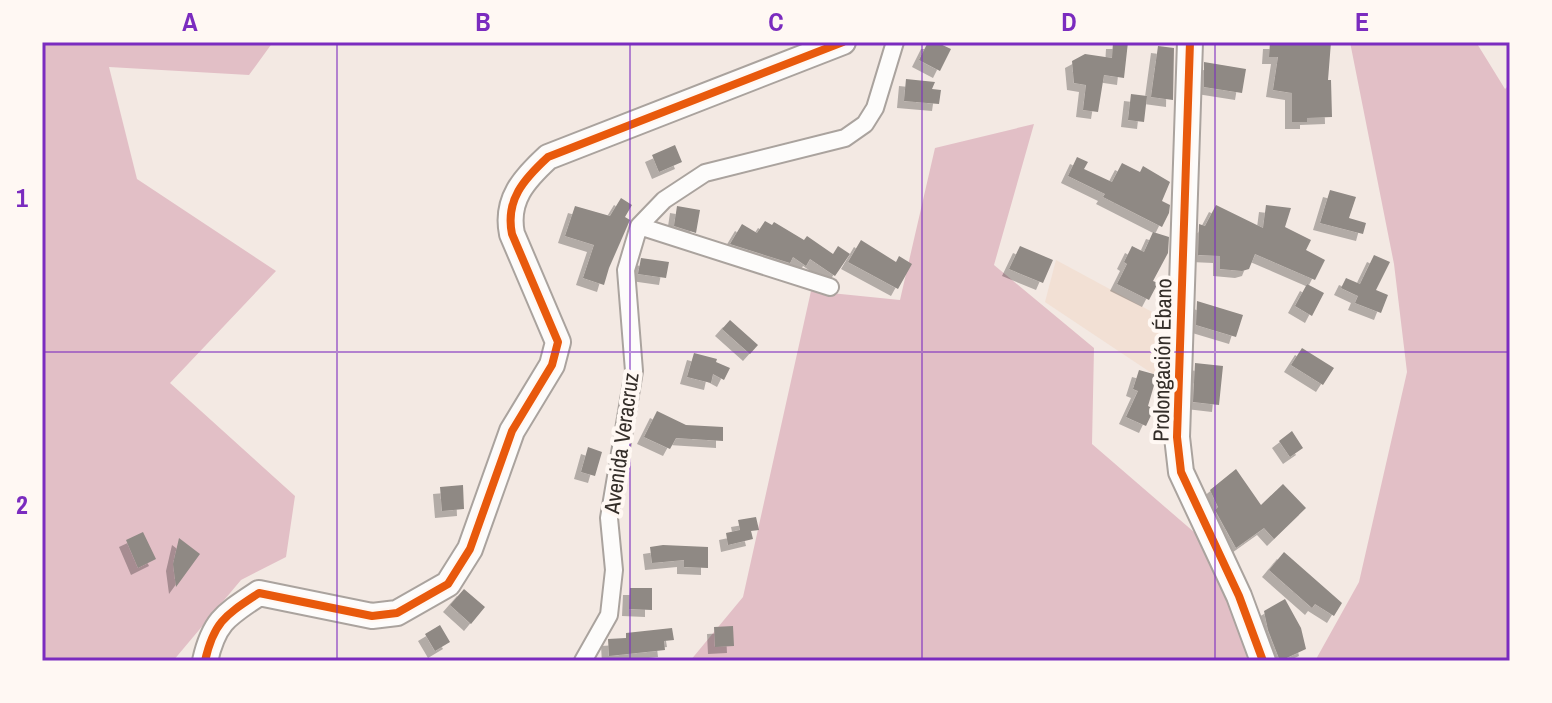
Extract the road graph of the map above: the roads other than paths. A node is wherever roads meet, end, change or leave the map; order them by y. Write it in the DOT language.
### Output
graph roads {
  1 [pos="843,42"];
  2 [pos="895,42"];
  3 [pos="1190,42"];
  4 [pos="639,226"];
  5 [pos="830,287"];
  6 [pos="205,661"];
  7 [pos="583,661"];
  8 [pos="1263,661"];
  1 -- 6 [label="street"];
  2 -- 4 [label="street, Avenida Veracruz"];
  3 -- 8 [label="street, Prolongación Ébano"];
  4 -- 5 [label="street"];
  4 -- 7 [label="street, Avenida Veracruz"];
}
